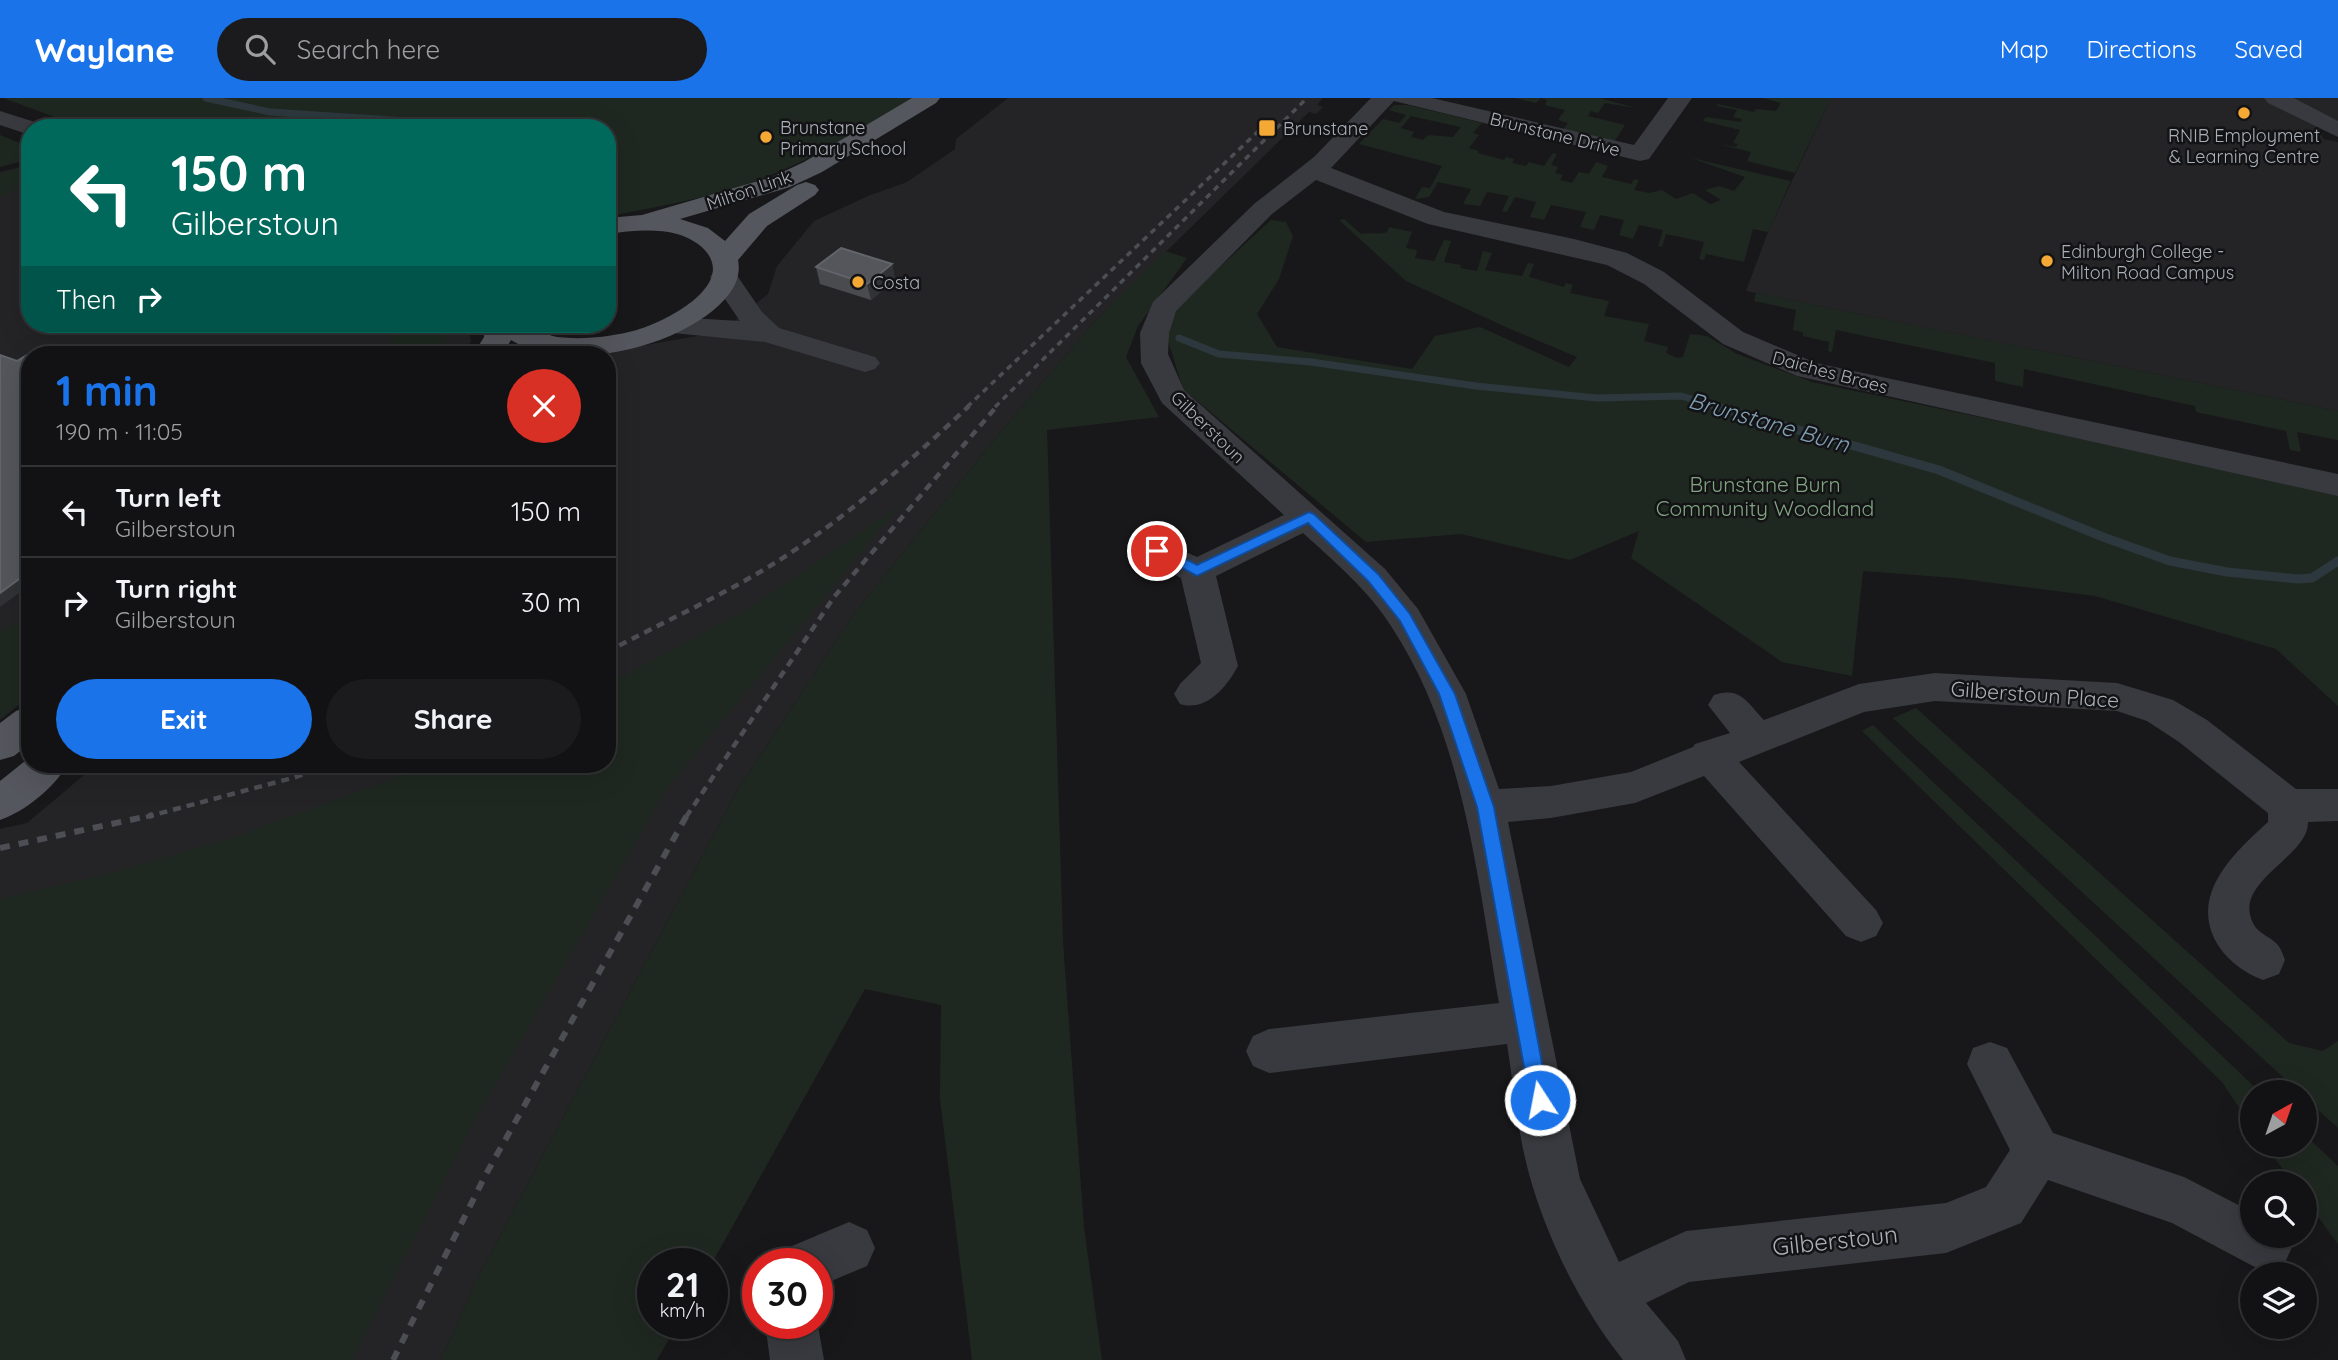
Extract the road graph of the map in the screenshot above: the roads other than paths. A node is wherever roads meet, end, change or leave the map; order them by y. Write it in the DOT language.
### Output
graph roads {
  1 [pos="1384,98"];
  2 [pos="1404,98"];
  3 [pos="1679,98"];
  4 [pos="2276,98"];
  5 [pos="938,101"];
  6 [pos="2338,130"];
  7 [pos="1313,170"];
  8 [pos="636,223"];
  9 [pos="616,225"];
  10 [pos="724,268"];
  11 [pos="673,326"];
  12 [pos="519,333"];
  13 [pos="769,334"];
  14 [pos="559,346"];
  15 [pos="603,346"];
  16 [pos="865,363"];
  17 [pos="2338,485"];
  18 [pos="1309,517"];
  19 [pos="1157,551"];
  20 [pos="1197,571"];
  21 [pos="1193,694"];
  22 [pos="1727,705"];
  23 [pos="21,728"];
  24 [pos="1757,737"];
  25 [pos="0,745"];
  26 [pos="1709,755"];
  27 [pos="37,773"];
  28 [pos="4,800"];
  29 [pos="2337,805"];
  30 [pos="2288,806"];
  31 [pos="1485,807"];
  32 [pos="1861,923"];
  33 [pos="2263,960"];
  34 [pos="1524,1021"];
  35 [pos="1269,1051"];
  36 [pos="1990,1064"];
  37 [pos="2037,1152"];
  38 [pos="2240,1233"];
  39 [pos="1608,1294"];
  40 [pos="794,1339"];
  41 [pos="797,1360"];
  42 [pos="1659,1360"];
  1 -- 7 [label="street, Gilberstoun"];
  2 -- 3 [label="street, Brunstane Drive"];
  4 -- 6 [label="street"];
  5 -- 8 [label="main road, Milton Link"];
  5 -- 10 [label="main road, Milton Link"];
  7 -- 17 [label="street, Daiches Braes"];
  7 -- 18 [label="street, Gilberstoun"];
  8 -- 9 [label="main road"];
  8 -- 10 [label="main road"];
  10 -- 11 [label="main road, Milton Link"];
  10 -- 13 [label="street"];
  11 -- 13 [label="street"];
  11 -- 15 [label="main road, Milton Link"];
  12 -- 14 [label="main road, Milton Link"];
  13 -- 16 [label="street"];
  18 -- 20 [label="street"];
  18 -- 31 [label="street, Gilberstoun"];
  19 -- 20 [label="street"];
  20 -- 21 [label="street"];
  22 -- 24 [label="street"];
  23 -- 25 [label="main road"];
  24 -- 26 [label="street, Gilberstoun Place"];
  24 -- 30 [label="street, Gilberstoun Place"];
  26 -- 31 [label="street, Gilberstoun Place"];
  26 -- 32 [label="street"];
  27 -- 28 [label="main road"];
  29 -- 30 [label="street"];
  30 -- 33 [label="street"];
  31 -- 34 [label="street, Gilberstoun"];
  34 -- 35 [label="street"];
  34 -- 39 [label="street, Gilberstoun"];
  36 -- 37 [label="street"];
  37 -- 38 [label="street"];
  37 -- 39 [label="street, Gilberstoun"];
  39 -- 42 [label="street, Gilberstoun"];
  40 -- 41 [label="street"];
}
